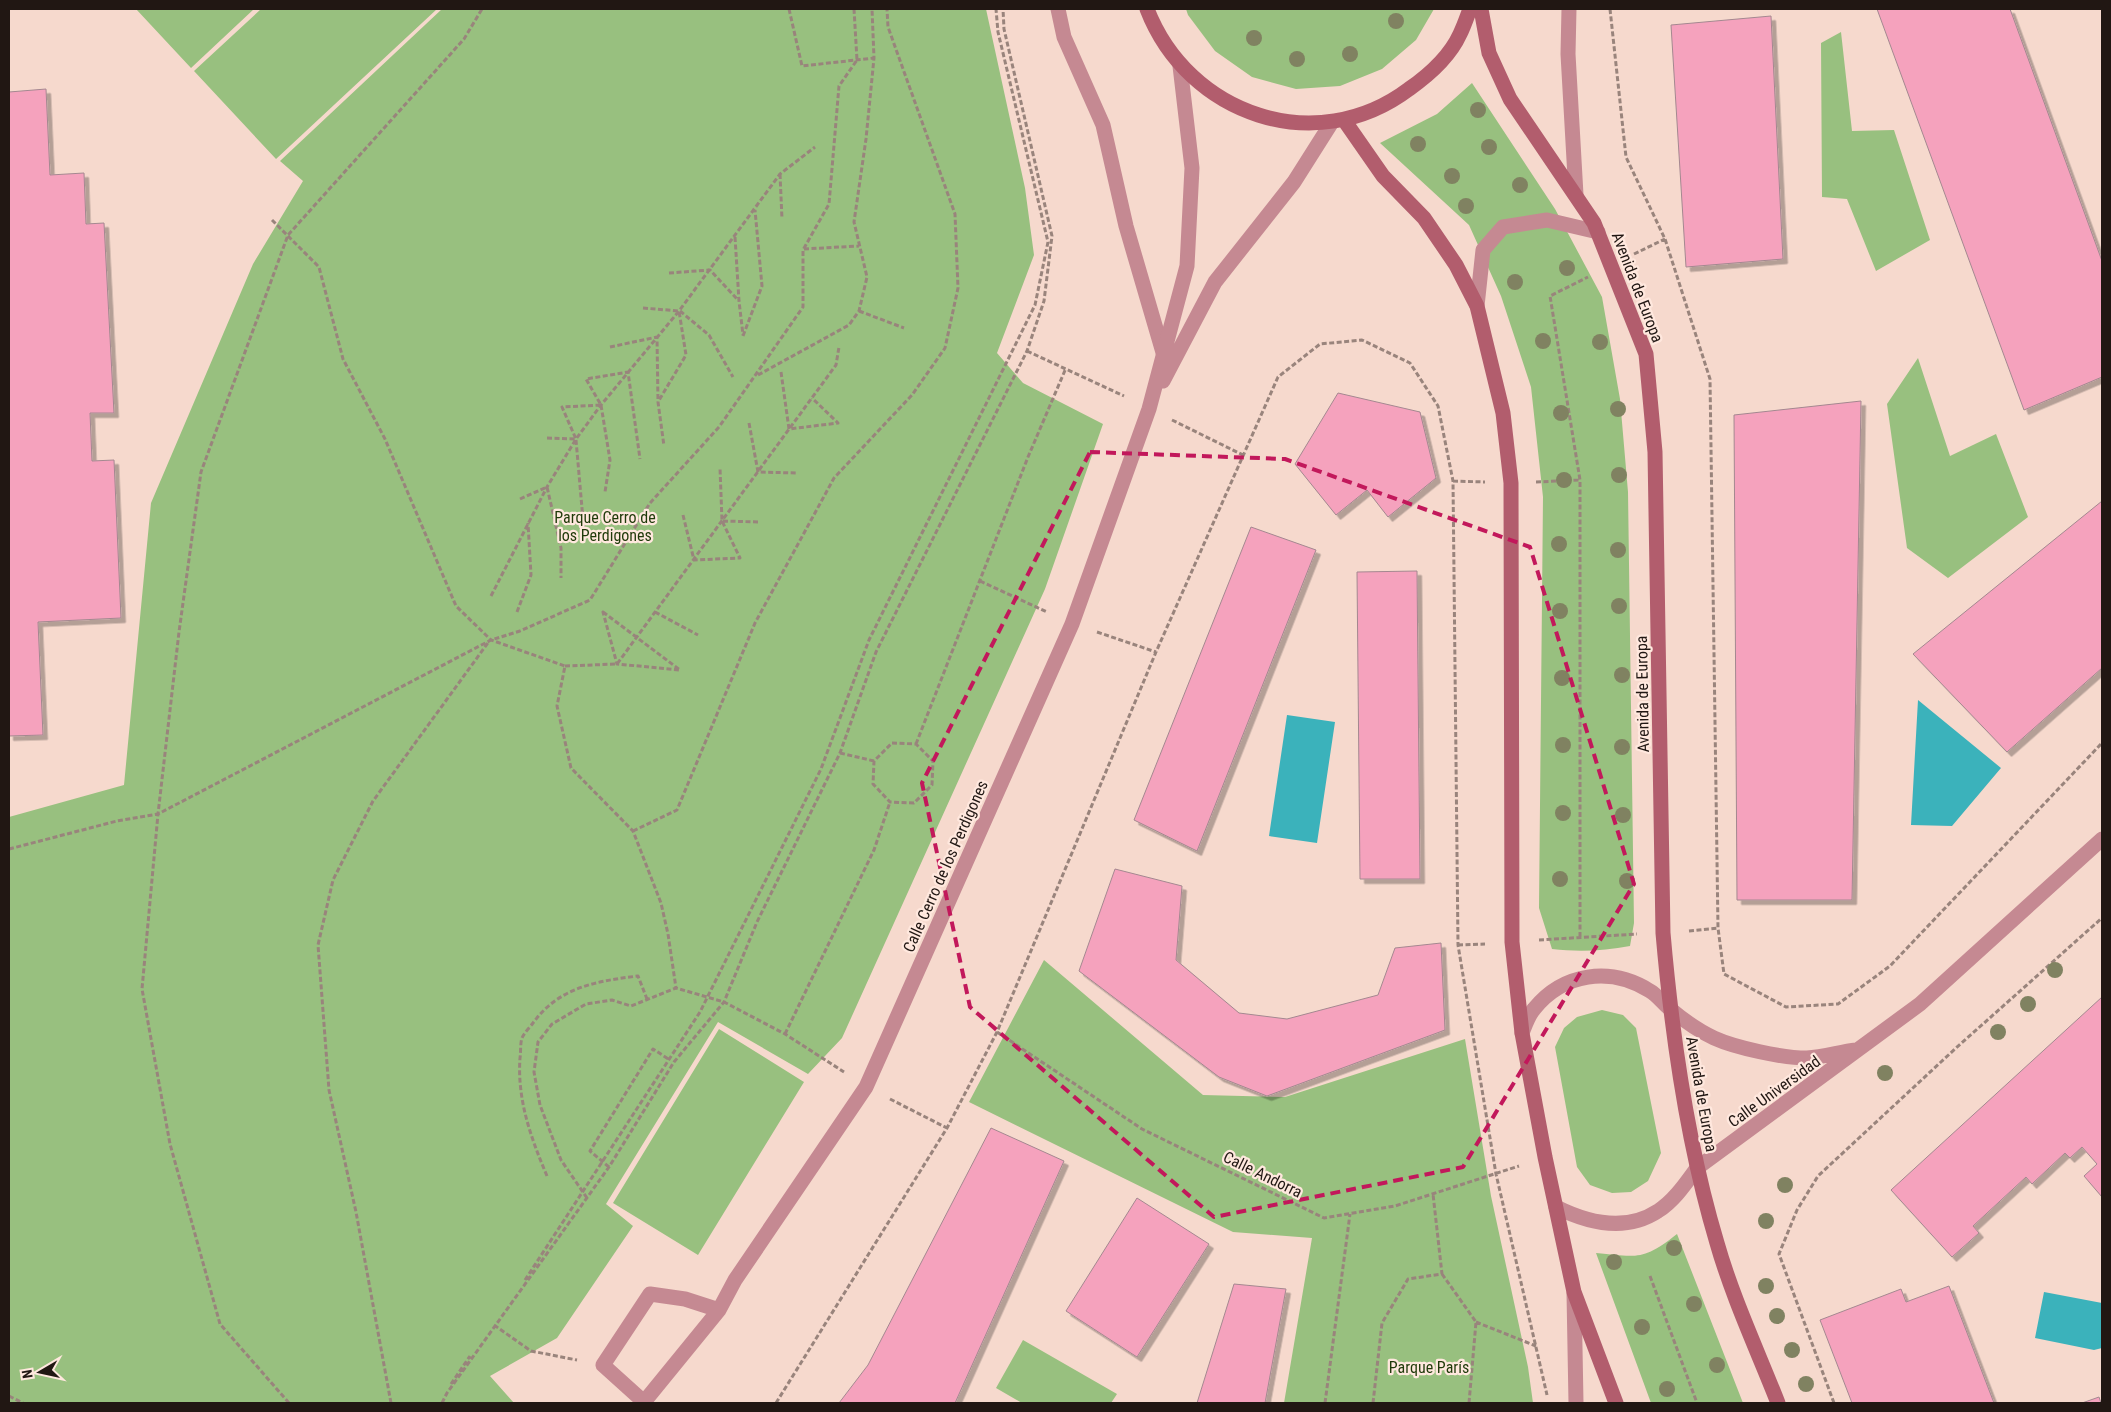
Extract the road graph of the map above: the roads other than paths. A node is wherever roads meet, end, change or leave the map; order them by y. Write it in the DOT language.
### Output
graph roads {
  1 [pos="1058,9"];
  2 [pos="1147,9"];
  3 [pos="1470,9"];
  4 [pos="1481,9"];
  5 [pos="1569,9"];
  6 [pos="1180,66"];
  7 [pos="1338,121"];
  8 [pos="1576,195"];
  9 [pos="1598,232"];
  10 [pos="1477,306"];
  11 [pos="1164,356"];
  12 [pos="1149,409"];
  13 [pos="2102,839"];
  14 [pos="1670,1008"];
  15 [pos="1522,1033"];
  16 [pos="1860,1049"];
  17 [pos="1697,1168"];
  18 [pos="1556,1208"];
  19 [pos="1574,1292"];
  20 [pos="719,1310"];
  21 [pos="1576,1403"];
  22 [pos="1616,1403"];
  23 [pos="1778,1403"];
  1 -- 11 [label="street"];
  2 -- 6 [label="street"];
  3 -- 7 [label="street"];
  4 -- 8 [label="street, Avenida de Europa"];
  5 -- 8 [label="street"];
  6 -- 7 [label="street"];
  6 -- 11 [label="street, Calle Cerro de los Perdigones"];
  7 -- 10 [label="street"];
  7 -- 12 [label="street, Calle Cerro de los Perdigones"];
  8 -- 9 [label="street, Avenida de Europa"];
  9 -- 10 [label="street"];
  9 -- 14 [label="street, Avenida de Europa"];
  10 -- 15 [label="street"];
  11 -- 12 [label="street, Calle Cerro de los Perdigones"];
  12 -- 20 [label="street, Calle Cerro de los Perdigones"];
  13 -- 16 [label="street, Calle Universidad"];
  14 -- 15 [label="street, Calle Universidad"];
  14 -- 16 [label="street, Calle Universidad"];
  14 -- 17 [label="street, Avenida de Europa"];
  15 -- 18 [label="street"];
  16 -- 17 [label="street, Calle Universidad"];
  17 -- 18 [label="street, Calle Universidad"];
  17 -- 23 [label="street, Avenida de Europa"];
  18 -- 19 [label="street"];
  19 -- 21 [label="street"];
  19 -- 22 [label="street"];
  20 -- 20 [label="street, Calle Cerro de los Perdigones"];
}
